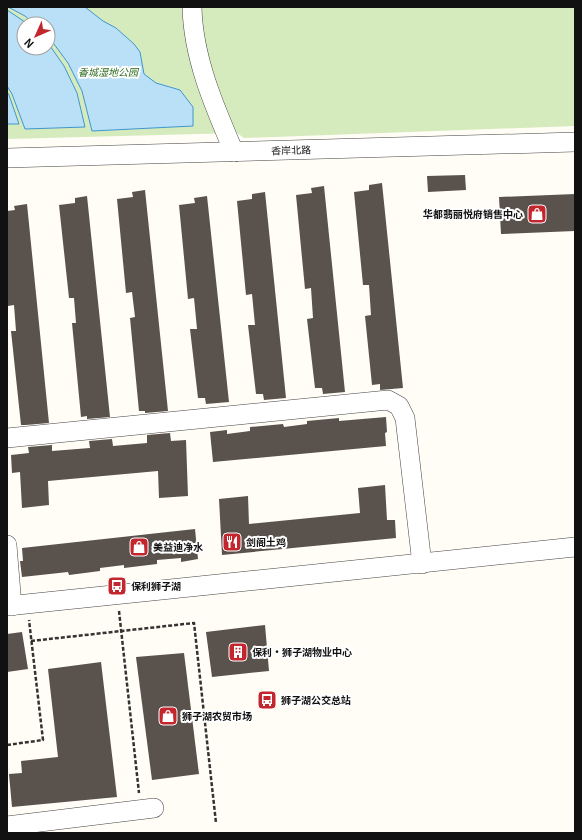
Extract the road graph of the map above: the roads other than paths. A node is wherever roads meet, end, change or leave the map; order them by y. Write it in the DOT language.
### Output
graph roads {
  1 [pos="192,7"];
  2 [pos="575,142"];
  3 [pos="234,152"];
  4 [pos="7,158"];
  5 [pos="7,438"];
  6 [pos="7,545"];
  7 [pos="575,547"];
  8 [pos="422,564"];
  9 [pos="16,605"];
  10 [pos="148,809"];
  11 [pos="7,826"];
  1 -- 3 [label="street"];
  2 -- 3 [label="street, 香岸北路"];
  3 -- 4 [label="street, 香岸北路"];
  5 -- 8 [label="street"];
  6 -- 9 [label="street"];
  7 -- 8 [label="street"];
  8 -- 9 [label="street"];
  10 -- 11 [label="street"];
}
